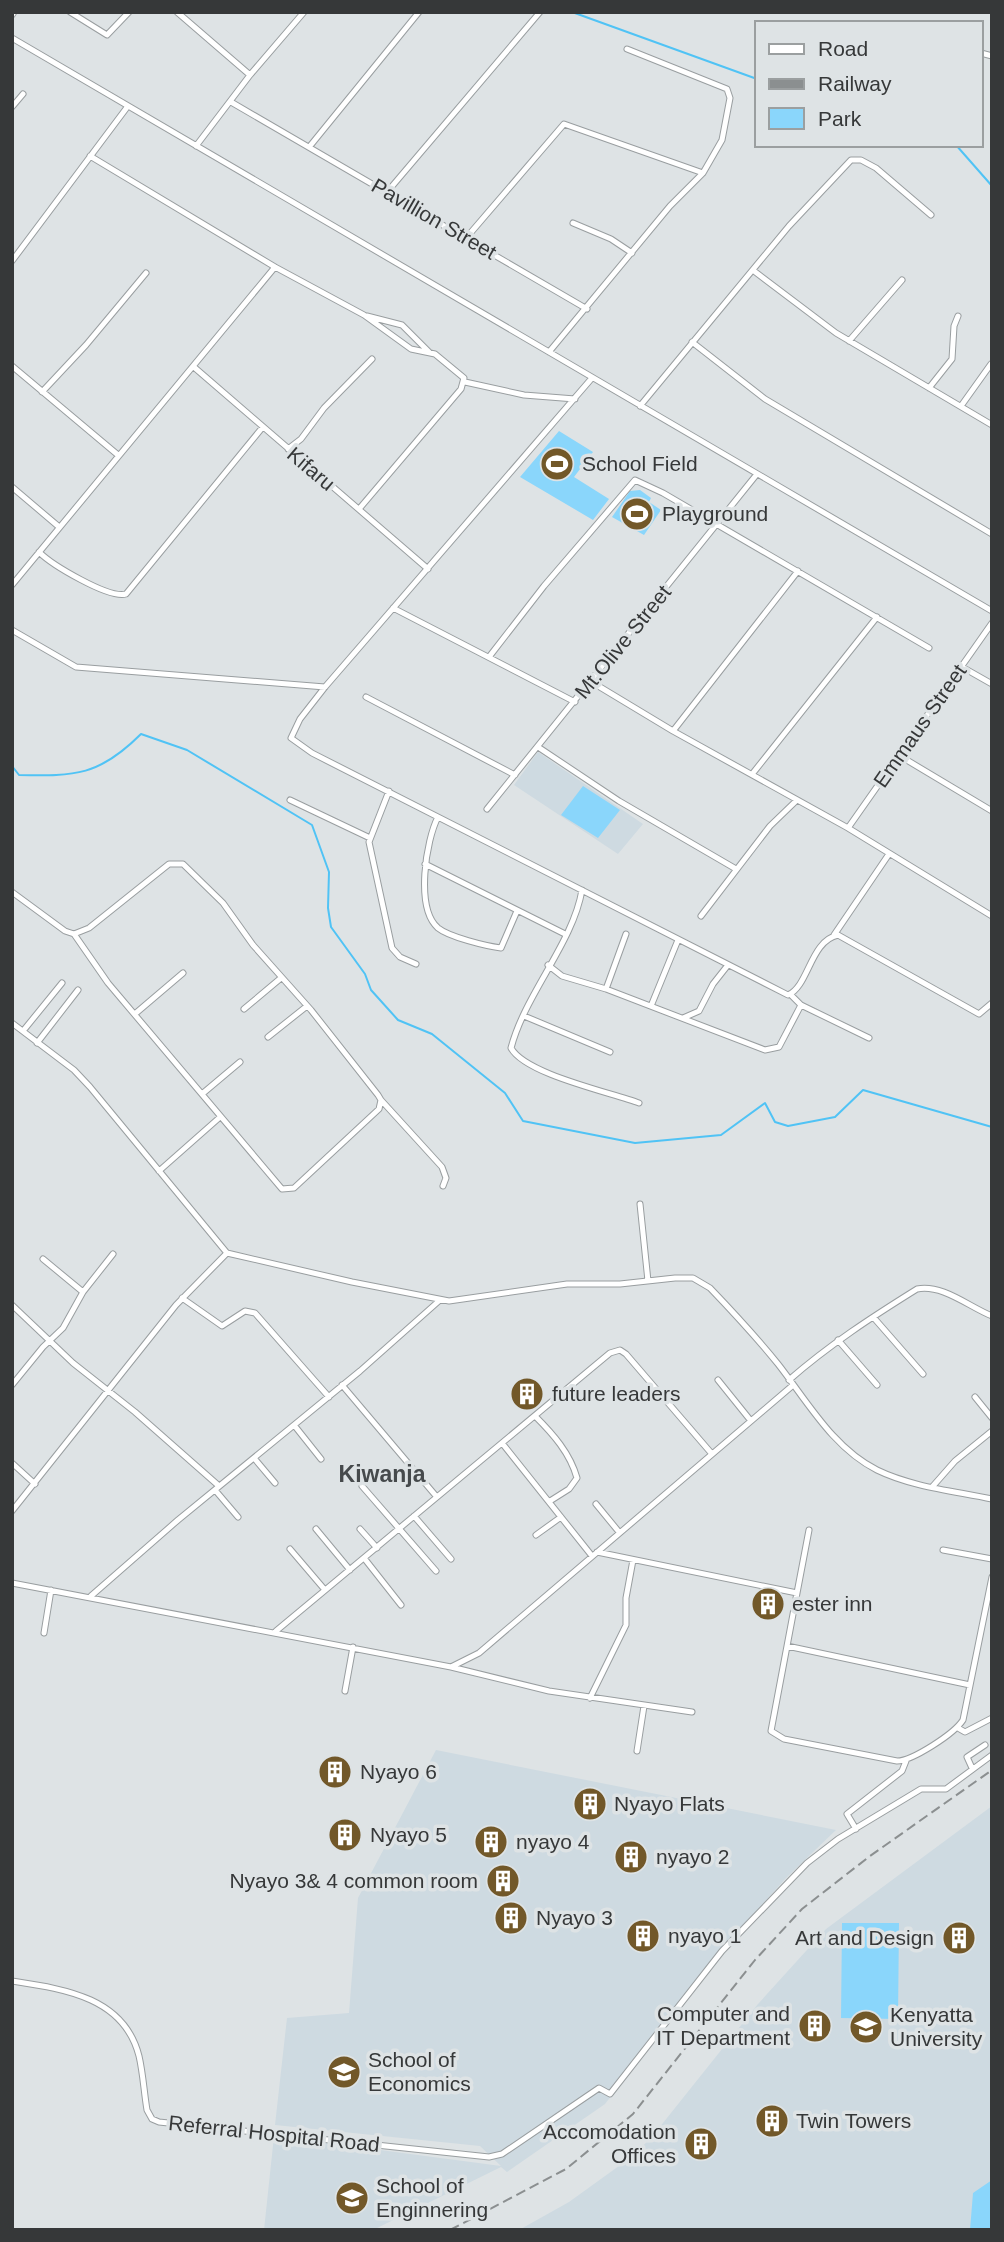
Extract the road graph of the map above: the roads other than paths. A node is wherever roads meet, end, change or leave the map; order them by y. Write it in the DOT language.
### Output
graph roads {
  1 [pos="70,12"];
  2 [pos="129,12"];
  3 [pos="177,12"];
  4 [pos="304,12"];
  5 [pos="419,12"];
  6 [pos="540,12"];
  7 [pos="12,38"];
  8 [pos="627,49"];
  9 [pos="250,75"];
  10 [pos="23,94"];
  11 [pos="231,102"];
  12 [pos="128,106"];
  13 [pos="12,107"];
  14 [pos="196,146"];
  15 [pos="310,146"];
  16 [pos="90,156"];
  17 [pos="703,173"];
  18 [pos="388,191"];
  19 [pos="931,215"];
  20 [pos="573,223"];
  21 [pos="467,237"];
  22 [pos="632,253"];
  23 [pos="12,261"];
  24 [pos="275,267"];
  25 [pos="754,271"];
  26 [pos="146,273"];
  27 [pos="901,280"];
  28 [pos="587,309"];
  29 [pos="364,315"];
  30 [pos="958,316"];
  31 [pos="849,341"];
  32 [pos="692,342"];
  33 [pos="429,352"];
  34 [pos="549,352"];
  35 [pos="372,359"];
  36 [pos="991,364"];
  37 [pos="12,366"];
  38 [pos="195,368"];
  39 [pos="592,378"];
  40 [pos="465,382"];
  41 [pos="929,388"];
  42 [pos="43,392"];
  43 [pos="576,400"];
  44 [pos="640,405"];
  45 [pos="961,406"];
  46 [pos="992,425"];
  47 [pos="262,428"];
  48 [pos="288,449"];
  49 [pos="118,455"];
  50 [pos="757,474"];
  51 [pos="12,487"];
  52 [pos="359,509"];
  53 [pos="718,524"];
  54 [pos="58,526"];
  55 [pos="992,534"];
  56 [pos="38,552"];
  57 [pos="428,569"];
  58 [pos="798,571"];
  59 [pos="12,585"];
  60 [pos="393,608"];
  61 [pos="992,611"];
  62 [pos="877,617"];
  63 [pos="992,623"];
  64 [pos="12,630"];
  65 [pos="929,648"];
  66 [pos="489,657"];
  67 [pos="962,667"];
  68 [pos="590,681"];
  69 [pos="992,684"];
  70 [pos="325,687"];
  71 [pos="366,698"];
  72 [pos="575,702"];
  73 [pos="673,731"];
  74 [pos="538,747"];
  75 [pos="900,757"];
  76 [pos="753,773"];
  77 [pos="515,775"];
  78 [pos="389,791"];
  79 [pos="290,800"];
  80 [pos="797,800"];
  81 [pos="487,809"];
  82 [pos="992,811"];
  83 [pos="439,817"];
  84 [pos="848,828"];
  85 [pos="370,838"];
  86 [pos="889,854"];
  87 [pos="425,864"];
  88 [pos="736,869"];
  89 [pos="582,890"];
  90 [pos="12,892"];
  91 [pos="517,911"];
  92 [pos="701,916"];
  93 [pos="992,916"];
  94 [pos="74,934"];
  95 [pos="565,934"];
  96 [pos="626,934"];
  97 [pos="834,935"];
  98 [pos="678,940"];
  99 [pos="416,964"];
  100 [pos="548,965"];
  101 [pos="728,965"];
  102 [pos="183,972"];
  103 [pos="281,978"];
  104 [pos="62,983"];
  105 [pos="606,989"];
  106 [pos="79,990"];
  107 [pos="791,995"];
  108 [pos="992,1003"];
  109 [pos="801,1005"];
  110 [pos="307,1006"];
  111 [pos="651,1006"];
  112 [pos="244,1009"];
  113 [pos="136,1013"];
  114 [pos="524,1016"];
  115 [pos="683,1018"];
  116 [pos="12,1023"];
  117 [pos="23,1031"];
  118 [pos="268,1037"];
  119 [pos="869,1038"];
  120 [pos="37,1043"];
  121 [pos="610,1052"];
  122 [pos="240,1062"];
  123 [pos="202,1094"];
  124 [pos="381,1100"];
  125 [pos="639,1103"];
  126 [pos="219,1118"];
  127 [pos="159,1171"];
  128 [pos="443,1186"];
  129 [pos="640,1204"];
  130 [pos="228,1253"];
  131 [pos="113,1254"];
  132 [pos="44,1259"];
  133 [pos="648,1281"];
  134 [pos="83,1292"];
  135 [pos="182,1298"];
  136 [pos="440,1300"];
  137 [pos="12,1305"];
  138 [pos="992,1316"];
  139 [pos="874,1318"];
  140 [pos="838,1340"];
  141 [pos="49,1342"];
  142 [pos="923,1374"];
  143 [pos="718,1380"];
  144 [pos="790,1383"];
  145 [pos="12,1385"];
  146 [pos="342,1385"];
  147 [pos="877,1385"];
  148 [pos="107,1390"];
  149 [pos="975,1396"];
  150 [pos="329,1397"];
  151 [pos="535,1416"];
  152 [pos="992,1418"];
  153 [pos="751,1420"];
  154 [pos="294,1425"];
  155 [pos="992,1430"];
  156 [pos="502,1443"];
  157 [pos="712,1454"];
  158 [pos="254,1458"];
  159 [pos="321,1459"];
  160 [pos="12,1463"];
  161 [pos="275,1483"];
  162 [pos="35,1484"];
  163 [pos="362,1486"];
  164 [pos="933,1486"];
  165 [pos="217,1488"];
  166 [pos="436,1496"];
  167 [pos="992,1499"];
  168 [pos="550,1501"];
  169 [pos="596,1504"];
  170 [pos="12,1511"];
  171 [pos="414,1516"];
  172 [pos="237,1517"];
  173 [pos="561,1517"];
  174 [pos="316,1529"];
  175 [pos="360,1529"];
  176 [pos="400,1529"];
  177 [pos="809,1530"];
  178 [pos="619,1532"];
  179 [pos="536,1535"];
  180 [pos="377,1548"];
  181 [pos="290,1549"];
  182 [pos="943,1550"];
  183 [pos="595,1554"];
  184 [pos="364,1558"];
  185 [pos="452,1559"];
  186 [pos="992,1559"];
  187 [pos="633,1560"];
  188 [pos="350,1570"];
  189 [pos="436,1572"];
  190 [pos="992,1577"];
  191 [pos="12,1583"];
  192 [pos="51,1590"];
  193 [pos="325,1590"];
  194 [pos="797,1593"];
  195 [pos="91,1596"];
  196 [pos="401,1605"];
  197 [pos="988,1608"];
  198 [pos="276,1631"];
  199 [pos="44,1633"];
  200 [pos="787,1646"];
  201 [pos="353,1647"];
  202 [pos="451,1667"];
  203 [pos="970,1685"];
  204 [pos="345,1692"];
  205 [pos="590,1698"];
  206 [pos="644,1706"];
  207 [pos="692,1712"];
  208 [pos="992,1718"];
  209 [pos="958,1728"];
  210 [pos="985,1745"];
  211 [pos="637,1751"];
  212 [pos="992,1755"];
  213 [pos="906,1761"];
  214 [pos="972,1768"];
  215 [pos="856,1829"];
  216 [pos="12,1981"];
  1 -- 2 [label="street"];
  3 -- 9 [label="street"];
  4 -- 9 [label="street"];
  5 -- 15 [label="street"];
  6 -- 18 [label="street"];
  7 -- 12 [label="street"];
  8 -- 17 [label="street"];
  9 -- 11 [label="street"];
  10 -- 13 [label="street"];
  11 -- 14 [label="street"];
  11 -- 15 [label="street, Pavillion Street"];
  12 -- 14 [label="street"];
  12 -- 16 [label="street"];
  14 -- 34 [label="street"];
  15 -- 18 [label="street, Pavillion Street"];
  16 -- 23 [label="street"];
  16 -- 24 [label="street"];
  17 -- 21 [label="street"];
  17 -- 22 [label="street"];
  18 -- 21 [label="street, Pavillion Street"];
  19 -- 25 [label="street"];
  20 -- 22 [label="street"];
  21 -- 28 [label="street, Pavillion Street"];
  22 -- 28 [label="street"];
  24 -- 29 [label="street"];
  24 -- 38 [label="street"];
  25 -- 31 [label="street"];
  25 -- 32 [label="street"];
  26 -- 42 [label="street"];
  27 -- 31 [label="street"];
  28 -- 34 [label="street"];
  29 -- 33 [label="street"];
  29 -- 33 [label="street"];
  30 -- 41 [label="street"];
  31 -- 41 [label="street"];
  32 -- 44 [label="street"];
  32 -- 55 [label="street"];
  33 -- 40 [label="street"];
  34 -- 39 [label="street"];
  35 -- 48 [label="street"];
  36 -- 45 [label="street"];
  37 -- 42 [label="street"];
  38 -- 47 [label="street, Kifaru"];
  38 -- 49 [label="street"];
  39 -- 43 [label="street"];
  39 -- 44 [label="street"];
  40 -- 43 [label="street"];
  40 -- 52 [label="street"];
  41 -- 45 [label="street"];
  42 -- 49 [label="street"];
  43 -- 57 [label="street"];
  44 -- 50 [label="street"];
  45 -- 46 [label="street"];
  47 -- 48 [label="street, Kifaru"];
  47 -- 56 [label="street"];
  48 -- 52 [label="street, Kifaru"];
  49 -- 54 [label="street"];
  50 -- 53 [label="street, Mt.Olive Street"];
  50 -- 61 [label="street"];
  51 -- 54 [label="street"];
  52 -- 57 [label="street, Kifaru"];
  53 -- 58 [label="street"];
  53 -- 66 [label="street"];
  53 -- 68 [label="street, Mt.Olive Street"];
  54 -- 56 [label="street"];
  56 -- 59 [label="street"];
  57 -- 60 [label="street"];
  58 -- 62 [label="street"];
  58 -- 73 [label="street"];
  60 -- 66 [label="street"];
  60 -- 70 [label="street"];
  62 -- 65 [label="street"];
  62 -- 76 [label="street"];
  63 -- 67 [label="street, Emmaus Street"];
  64 -- 70 [label="street"];
  66 -- 72 [label="street"];
  67 -- 69 [label="street"];
  67 -- 75 [label="street, Emmaus Street"];
  68 -- 72 [label="street, Mt.Olive Street"];
  68 -- 73 [label="street"];
  70 -- 78 [label="street"];
  71 -- 77 [label="street"];
  72 -- 74 [label="street, Mt.Olive Street"];
  73 -- 76 [label="street"];
  74 -- 77 [label="street, Mt.Olive Street"];
  74 -- 88 [label="street"];
  75 -- 82 [label="street"];
  75 -- 84 [label="street, Emmaus Street"];
  76 -- 80 [label="street"];
  77 -- 81 [label="street, Mt.Olive Street"];
  78 -- 83 [label="street"];
  78 -- 85 [label="street"];
  79 -- 85 [label="street"];
  80 -- 84 [label="street"];
  80 -- 88 [label="street"];
  83 -- 87 [label="street"];
  83 -- 89 [label="street"];
  84 -- 86 [label="street"];
  85 -- 99 [label="street"];
  86 -- 93 [label="street"];
  86 -- 97 [label="street"];
  87 -- 91 [label="street"];
  87 -- 91 [label="street"];
  88 -- 92 [label="street"];
  89 -- 95 [label="street"];
  89 -- 98 [label="street"];
  90 -- 94 [label="street"];
  91 -- 95 [label="street"];
  94 -- 103 [label="street"];
  94 -- 113 [label="street"];
  95 -- 100 [label="street"];
  96 -- 105 [label="street"];
  97 -- 107 [label="street"];
  97 -- 108 [label="street"];
  98 -- 101 [label="street"];
  98 -- 111 [label="street"];
  100 -- 105 [label="street"];
  100 -- 114 [label="street"];
  101 -- 107 [label="street"];
  101 -- 115 [label="street"];
  102 -- 113 [label="street"];
  103 -- 110 [label="street"];
  103 -- 112 [label="street"];
  104 -- 117 [label="street"];
  105 -- 111 [label="street"];
  106 -- 120 [label="street"];
  107 -- 109 [label="street"];
  109 -- 115 [label="street"];
  109 -- 119 [label="street"];
  110 -- 118 [label="street"];
  110 -- 124 [label="street"];
  111 -- 115 [label="street"];
  113 -- 123 [label="street"];
  114 -- 121 [label="street"];
  114 -- 125 [label="street"];
  116 -- 117 [label="street"];
  117 -- 120 [label="street"];
  120 -- 127 [label="street"];
  122 -- 123 [label="street"];
  123 -- 126 [label="street"];
  124 -- 126 [label="street"];
  124 -- 128 [label="street"];
  126 -- 127 [label="street"];
  127 -- 130 [label="street"];
  129 -- 133 [label="street"];
  130 -- 135 [label="street"];
  130 -- 136 [label="street"];
  131 -- 134 [label="street"];
  132 -- 134 [label="street"];
  133 -- 136 [label="street"];
  133 -- 144 [label="street"];
  134 -- 141 [label="street"];
  135 -- 148 [label="street"];
  135 -- 150 [label="street"];
  136 -- 146 [label="street"];
  137 -- 141 [label="street"];
  138 -- 139 [label="street"];
  139 -- 140 [label="street"];
  139 -- 142 [label="street"];
  140 -- 144 [label="street"];
  140 -- 147 [label="street"];
  141 -- 145 [label="street"];
  141 -- 148 [label="street"];
  143 -- 153 [label="street"];
  144 -- 153 [label="street"];
  144 -- 164 [label="street"];
  146 -- 150 [label="street"];
  146 -- 166 [label="street"];
  148 -- 162 [label="street"];
  148 -- 165 [label="street"];
  149 -- 152 [label="street"];
  150 -- 154 [label="street"];
  151 -- 156 [label="street"];
  151 -- 157 [label="street"];
  151 -- 168 [label="street"];
  153 -- 157 [label="street"];
  154 -- 158 [label="street"];
  154 -- 159 [label="street"];
  155 -- 164 [label="street"];
  156 -- 166 [label="street"];
  156 -- 168 [label="street"];
  157 -- 178 [label="street"];
  158 -- 161 [label="street"];
  158 -- 165 [label="street"];
  160 -- 162 [label="street"];
  162 -- 170 [label="street"];
  163 -- 176 [label="street"];
  164 -- 167 [label="street"];
  165 -- 172 [label="street"];
  165 -- 195 [label="street"];
  166 -- 171 [label="street"];
  168 -- 173 [label="street"];
  169 -- 178 [label="street"];
  171 -- 176 [label="street"];
  171 -- 185 [label="street"];
  173 -- 179 [label="street"];
  173 -- 183 [label="street"];
  174 -- 188 [label="street"];
  175 -- 180 [label="street"];
  176 -- 180 [label="street"];
  176 -- 189 [label="street"];
  177 -- 194 [label="street"];
  178 -- 183 [label="street"];
  180 -- 184 [label="street"];
  181 -- 193 [label="street"];
  182 -- 186 [label="street"];
  183 -- 187 [label="street"];
  183 -- 202 [label="street"];
  184 -- 188 [label="street"];
  184 -- 196 [label="street"];
  187 -- 194 [label="street"];
  187 -- 205 [label="street"];
  188 -- 193 [label="street"];
  190 -- 197 [label="street"];
  191 -- 192 [label="street"];
  192 -- 195 [label="street"];
  192 -- 199 [label="street"];
  193 -- 198 [label="street"];
  194 -- 200 [label="street"];
  195 -- 198 [label="street"];
  197 -- 203 [label="street"];
  198 -- 201 [label="street"];
  200 -- 203 [label="street"];
  200 -- 213 [label="street"];
  201 -- 202 [label="street"];
  201 -- 204 [label="street"];
  202 -- 205 [label="street"];
  203 -- 209 [label="street"];
  205 -- 206 [label="street"];
  206 -- 207 [label="street"];
  206 -- 211 [label="street"];
  208 -- 209 [label="street"];
  209 -- 213 [label="street"];
  210 -- 214 [label="street"];
  212 -- 214 [label="street"];
  213 -- 215 [label="street"];
  214 -- 215 [label="street"];
  215 -- 216 [label="street, Referral Hospital Road"];
}
